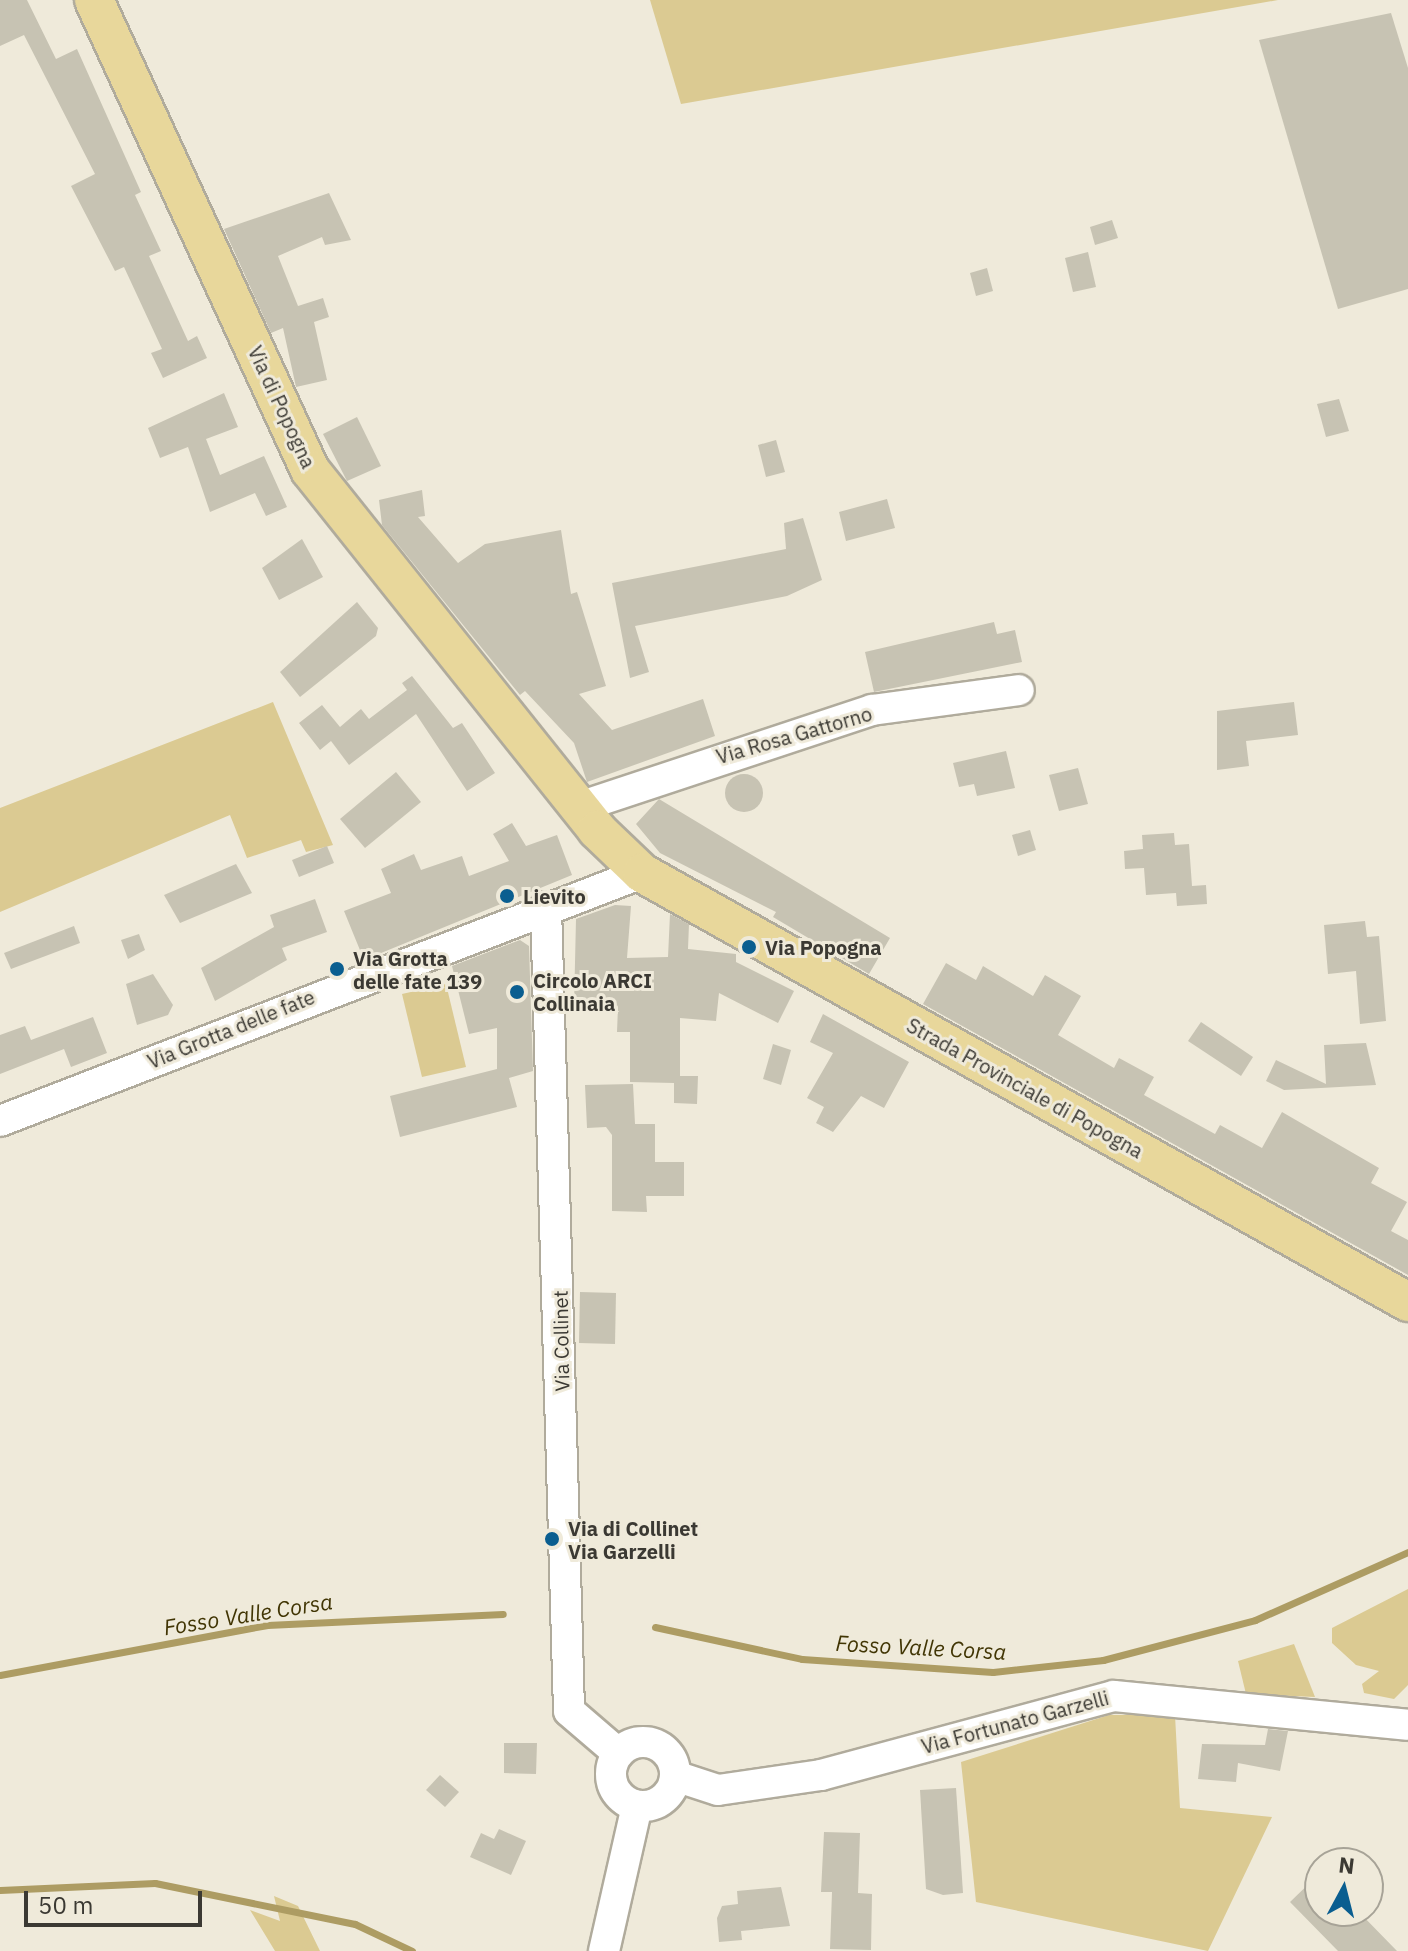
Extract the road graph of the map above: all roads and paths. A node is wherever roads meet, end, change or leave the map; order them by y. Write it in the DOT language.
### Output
graph roads {
  1 [pos="94,0"];
  2 [pos="1019,690"];
  3 [pos="576,808"];
  4 [pos="642,873"];
  5 [pos="546,907"];
  6 [pos="0,1121"];
  7 [pos="1408,1302"];
  8 [pos="1408,1725"];
  9 [pos="618,1753"];
  10 [pos="675,1776"];
  11 [pos="637,1806"];
  12 [pos="604,1951"];
  1 -- 3 [label="main road, Via di Popogna"];
  2 -- 3 [label="street, Via Rosa Gattorno"];
  3 -- 4 [label="main road, Via di Popogna"];
  4 -- 5 [label="street, Via Grotta delle fate"];
  4 -- 7 [label="main road, Strada Provinciale di Popogna"];
  5 -- 6 [label="street, Via Grotta delle fate"];
  5 -- 9 [label="street, Via Collinet"];
  8 -- 10 [label="street, Via Fortunato Garzelli"];
  9 -- 10 [label="street"];
  9 -- 11 [label="street"];
  10 -- 11 [label="street"];
  11 -- 12 [label="street"];
}
